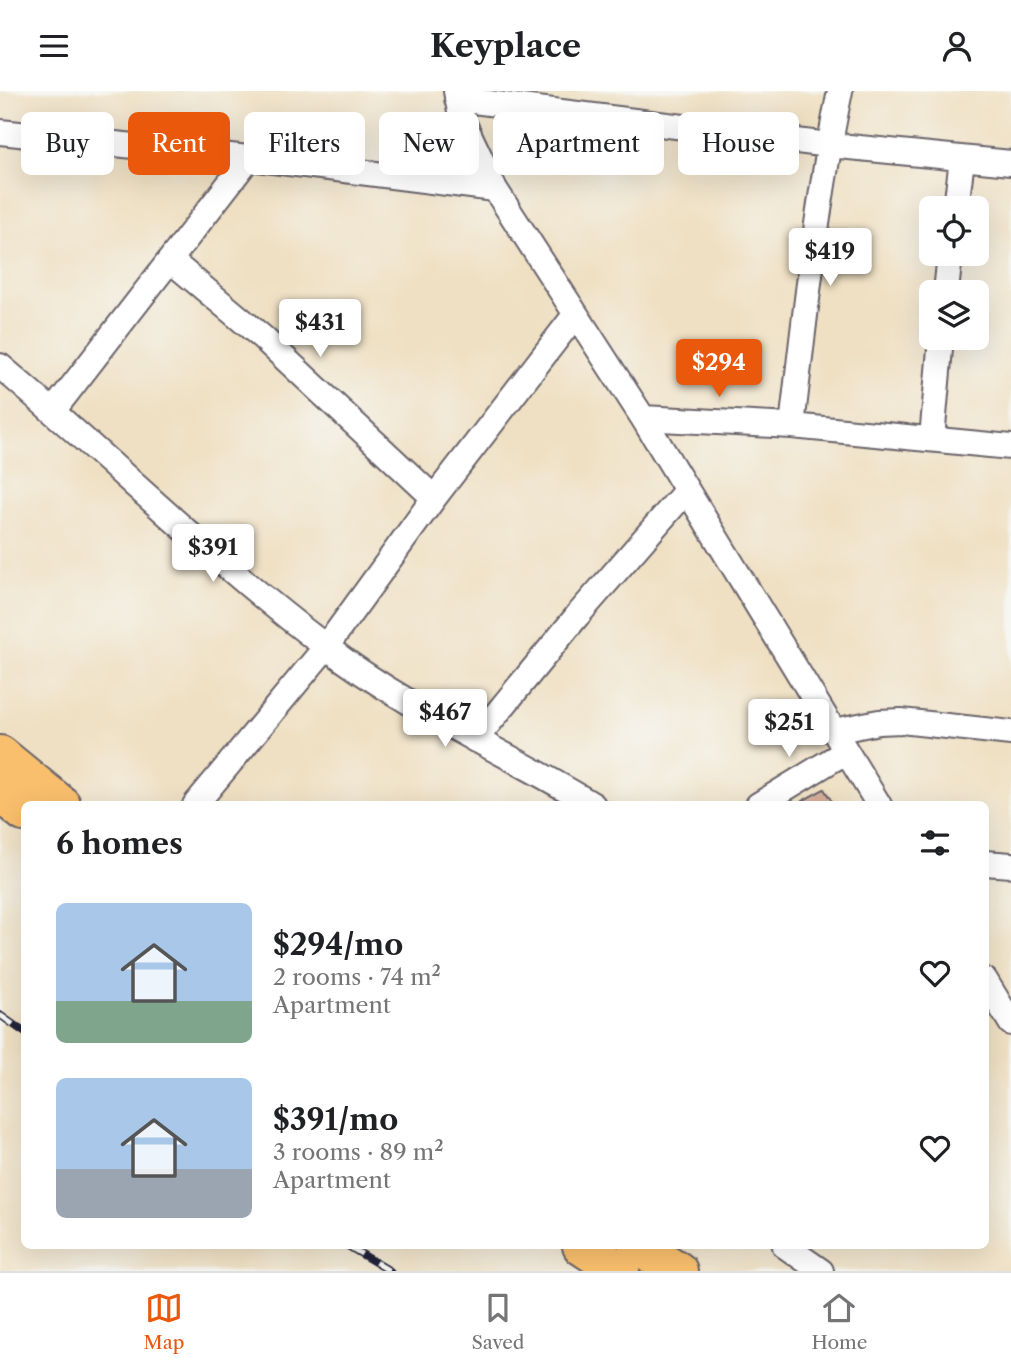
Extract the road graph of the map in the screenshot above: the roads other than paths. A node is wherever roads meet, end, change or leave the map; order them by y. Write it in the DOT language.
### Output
graph roads {
  1 [pos="840,91"];
  2 [pos="456,95"];
  3 [pos="0,132"];
  4 [pos="829,145"];
  5 [pos="244,157"];
  6 [pos="962,159"];
  7 [pos="1011,163"];
  8 [pos="244,164"];
  9 [pos="365,173"];
  10 [pos="495,189"];
  11 [pos="957,196"];
  12 [pos="170,260"];
  13 [pos="575,315"];
  14 [pos="940,350"];
  15 [pos="0,366"];
  16 [pos="52,411"];
  17 [pos="643,418"];
  18 [pos="792,426"];
  19 [pos="932,438"];
  20 [pos="1011,447"];
  21 [pos="687,491"];
  22 [pos="435,498"];
  23 [pos="326,647"];
  24 [pos="1011,729"];
  25 [pos="475,740"];
  26 [pos="840,742"];
  27 [pos="0,755"];
  28 [pos="0,792"];
  29 [pos="56,801"];
  30 [pos="198,801"];
  31 [pos="586,801"];
  32 [pos="763,801"];
  33 [pos="877,801"];
  34 [pos="21,810"];
  35 [pos="989,863"];
  36 [pos="1011,865"];
  37 [pos="989,987"];
  38 [pos="1011,1023"];
  39 [pos="587,1249"];
  40 [pos="643,1249"];
  41 [pos="789,1249"];
  42 [pos="620,1271"];
  43 [pos="678,1271"];
  44 [pos="821,1271"];
  1 -- 4 [label="street"];
  2 -- 4 [label="street"];
  2 -- 10 [label="street"];
  3 -- 5 [label="street"];
  4 -- 6 [label="street"];
  4 -- 18 [label="street"];
  6 -- 7 [label="street"];
  6 -- 11 [label="street"];
  8 -- 12 [label="street"];
  9 -- 10 [label="street"];
  10 -- 13 [label="street"];
  12 -- 16 [label="street"];
  12 -- 22 [label="street"];
  13 -- 17 [label="street"];
  13 -- 22 [label="street"];
  14 -- 19 [label="street"];
  15 -- 16 [label="street"];
  16 -- 23 [label="street"];
  17 -- 18 [label="street"];
  17 -- 21 [label="street"];
  18 -- 19 [label="street"];
  19 -- 20 [label="street"];
  21 -- 25 [label="street"];
  21 -- 26 [label="street"];
  22 -- 23 [label="street"];
  23 -- 25 [label="street"];
  23 -- 30 [label="street"];
  24 -- 26 [label="street"];
  25 -- 31 [label="street"];
  26 -- 32 [label="street"];
  26 -- 33 [label="street"];
  27 -- 29 [label="highway"];
  28 -- 34 [label="highway"];
  35 -- 36 [label="street"];
  37 -- 38 [label="street"];
  39 -- 42 [label="highway"];
  40 -- 43 [label="highway"];
  41 -- 44 [label="street"];
}
